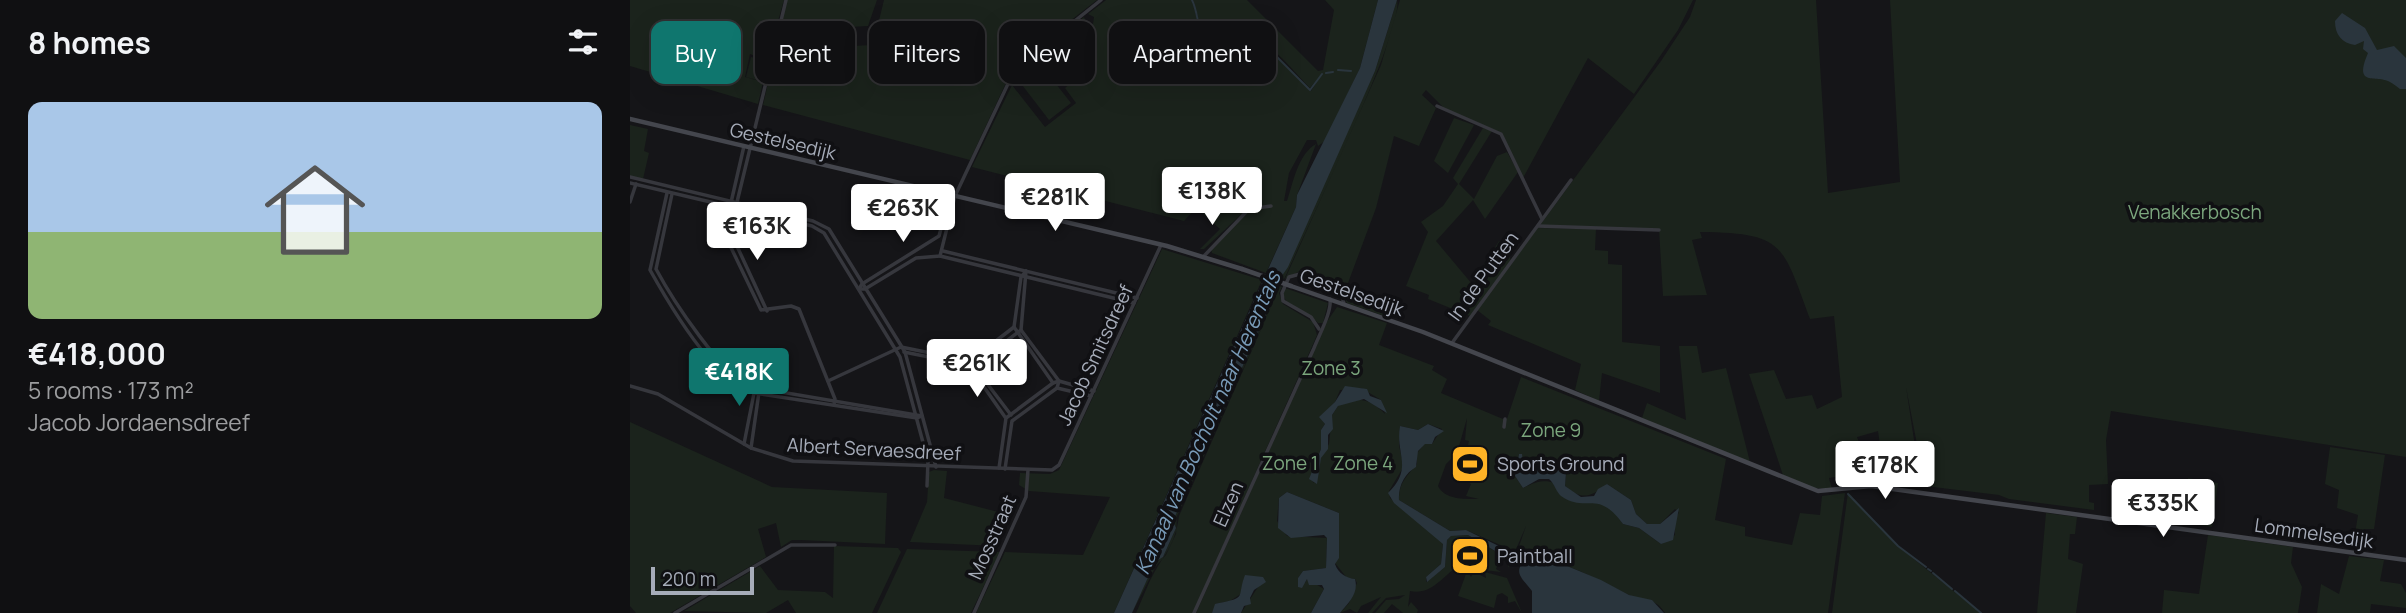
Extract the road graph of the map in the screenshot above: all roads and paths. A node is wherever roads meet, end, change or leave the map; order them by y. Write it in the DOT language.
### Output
graph roads {
  1 [pos="786,0"];
  2 [pos="1101,0"];
  3 [pos="1437,106"];
  4 [pos="630,119"];
  5 [pos="747,147"];
  6 [pos="630,177"];
  7 [pos="638,179"];
  8 [pos="1571,180"];
  9 [pos="633,184"];
  10 [pos="671,187"];
  11 [pos="667,192"];
  12 [pos="673,193"];
  13 [pos="953,195"];
  14 [pos="630,202"];
  15 [pos="733,204"];
  16 [pos="1271,206"];
  17 [pos="1542,219"];
  18 [pos="813,223"];
  19 [pos="1537,226"];
  20 [pos="1658,230"];
  21 [pos="940,233"];
  22 [pos="946,235"];
  23 [pos="654,245"];
  24 [pos="1161,245"];
  25 [pos="660,246"];
  26 [pos="913,253"];
  27 [pos="942,253"];
  28 [pos="1204,256"];
  29 [pos="916,258"];
  30 [pos="976,262"];
  31 [pos="745,265"];
  32 [pos="740,267"];
  33 [pos="1026,271"];
  34 [pos="1024,277"];
  35 [pos="862,284"];
  36 [pos="859,289"];
  37 [pos="865,289"];
  38 [pos="1339,291"];
  39 [pos="1137,298"];
  40 [pos="677,301"];
  41 [pos="1338,302"];
  42 [pos="1134,303"];
  43 [pos="672,304"];
  44 [pos="767,311"];
  45 [pos="1330,312"];
  46 [pos="1014,327"];
  47 [pos="1319,329"];
  48 [pos="1021,330"];
  49 [pos="1017,334"];
  50 [pos="1452,343"];
  51 [pos="899,349"];
  52 [pos="708,352"];
  53 [pos="905,352"];
  54 [pos="970,361"];
  55 [pos="972,366"];
  56 [pos="828,381"];
  57 [pos="1059,381"];
  58 [pos="1055,385"];
  59 [pos="630,386"];
  60 [pos="758,387"];
  61 [pos="1094,391"];
  62 [pos="754,393"];
  63 [pos="760,394"];
  64 [pos="1091,397"];
  65 [pos="835,399"];
  66 [pos="834,405"];
  67 [pos="915,412"];
  68 [pos="922,416"];
  69 [pos="1008,416"];
  70 [pos="917,418"];
  71 [pos="1504,419"];
  72 [pos="1012,421"];
  73 [pos="1504,426"];
  74 [pos="744,444"];
  75 [pos="751,448"];
  76 [pos="928,467"];
  77 [pos="936,467"];
  78 [pos="1002,469"];
  79 [pos="1028,470"];
  80 [pos="1050,471"];
  81 [pos="927,485"];
  82 [pos="1845,489"];
  83 [pos="835,545"];
  84 [pos="2406,560"];
  85 [pos="675,613"];
  86 [pos="974,613"];
  87 [pos="1194,613"];
  1 -- 5 [label="street"];
  2 -- 13 [label="street"];
  3 -- 17 [label="street, In de Putten"];
  4 -- 5 [label="main road, Gestelsedijk"];
  5 -- 13 [label="main road, Gestelsedijk"];
  5 -- 15 [label="street"];
  6 -- 7 [label="street"];
  7 -- 9 [label="street"];
  7 -- 10 [label="street"];
  8 -- 17 [label="street, In de Putten"];
  9 -- 11 [label="street"];
  9 -- 14 [label="street"];
  10 -- 11 [label="street"];
  10 -- 12 [label="street"];
  10 -- 15 [label="street"];
  11 -- 12 [label="street"];
  11 -- 23 [label="street"];
  12 -- 15 [label="street"];
  12 -- 25 [label="street"];
  13 -- 21 [label="street"];
  13 -- 22 [label="street"];
  13 -- 24 [label="main road, Gestelsedijk"];
  15 -- 18 [label="street"];
  15 -- 31 [label="street"];
  15 -- 32 [label="street"];
  16 -- 28 [label="street"];
  17 -- 19 [label="street, In de Putten"];
  18 -- 35 [label="street"];
  18 -- 36 [label="street"];
  19 -- 20 [label="street, In de Putten"];
  19 -- 50 [label="street, In de Putten"];
  21 -- 22 [label="street"];
  21 -- 26 [label="street"];
  22 -- 27 [label="street"];
  23 -- 25 [label="street"];
  23 -- 43 [label="street"];
  24 -- 28 [label="main road, Gestelsedijk"];
  24 -- 39 [label="street, Jacob Smitsdreef"];
  25 -- 40 [label="street"];
  26 -- 29 [label="street"];
  26 -- 35 [label="street"];
  27 -- 29 [label="street"];
  27 -- 30 [label="street"];
  28 -- 41 [label="main road, Gestelsedijk, bridge"];
  29 -- 37 [label="street"];
  30 -- 33 [label="street"];
  30 -- 34 [label="street"];
  31 -- 32 [label="street"];
  31 -- 44 [label="street"];
  32 -- 44 [label="street"];
  33 -- 34 [label="street"];
  33 -- 39 [label="street"];
  34 -- 42 [label="street"];
  34 -- 46 [label="street"];
  34 -- 48 [label="street"];
  35 -- 36 [label="street"];
  35 -- 37 [label="street"];
  36 -- 37 [label="street"];
  36 -- 51 [label="street"];
  37 -- 51 [label="street"];
  38 -- 41 [label="street, Elzen"];
  38 -- 41 [label="street, Elzen"];
  38 -- 47 [label="street"];
  39 -- 42 [label="street, Jacob Smitsdreef"];
  40 -- 43 [label="street"];
  40 -- 52 [label="street"];
  41 -- 45 [label="street, Elzen"];
  41 -- 45 [label="street, Elzen"];
  41 -- 50 [label="main road, Gestelsedijk"];
  42 -- 61 [label="street, Jacob Smitsdreef"];
  43 -- 52 [label="street"];
  44 -- 56 [label="street"];
  45 -- 47 [label="street, Elzen"];
  46 -- 48 [label="street"];
  46 -- 49 [label="street"];
  46 -- 54 [label="street"];
  47 -- 87 [label="street, Elzen"];
  48 -- 49 [label="street"];
  48 -- 57 [label="street"];
  49 -- 55 [label="street"];
  49 -- 58 [label="street"];
  50 -- 82 [label="main road, Gestelsedijk"];
  51 -- 53 [label="street"];
  51 -- 54 [label="street"];
  51 -- 56 [label="street"];
  51 -- 67 [label="street"];
  52 -- 60 [label="street"];
  52 -- 62 [label="street"];
  53 -- 55 [label="street"];
  53 -- 68 [label="street"];
  54 -- 55 [label="street"];
  55 -- 69 [label="street"];
  56 -- 65 [label="street"];
  57 -- 58 [label="street"];
  57 -- 61 [label="street"];
  58 -- 64 [label="street"];
  58 -- 69 [label="street"];
  58 -- 72 [label="street"];
  59 -- 74 [label="street, Albert Servaesdreef"];
  60 -- 62 [label="street"];
  60 -- 63 [label="street"];
  60 -- 65 [label="street"];
  61 -- 64 [label="street, Jacob Smitsdreef"];
  62 -- 63 [label="street"];
  62 -- 74 [label="street"];
  63 -- 66 [label="street"];
  63 -- 75 [label="street"];
  64 -- 80 [label="street, Jacob Smitsdreef"];
  65 -- 66 [label="street"];
  65 -- 67 [label="street"];
  66 -- 70 [label="street"];
  67 -- 68 [label="street"];
  67 -- 70 [label="street"];
  68 -- 70 [label="street"];
  68 -- 77 [label="street"];
  69 -- 72 [label="street"];
  69 -- 78 [label="street"];
  70 -- 76 [label="street"];
  71 -- 73 [label="street"];
  72 -- 78 [label="street"];
  74 -- 75 [label="street, Albert Servaesdreef"];
  75 -- 76 [label="street, Albert Servaesdreef"];
  76 -- 77 [label="street, Albert Servaesdreef"];
  76 -- 81 [label="street"];
  77 -- 78 [label="street, Albert Servaesdreef"];
  78 -- 79 [label="street, Albert Servaesdreef"];
  79 -- 80 [label="street, Albert Servaesdreef"];
  79 -- 86 [label="street, Mosstraat"];
  82 -- 84 [label="main road, Lommelsedijk"];
  83 -- 85 [label="street"];
}
